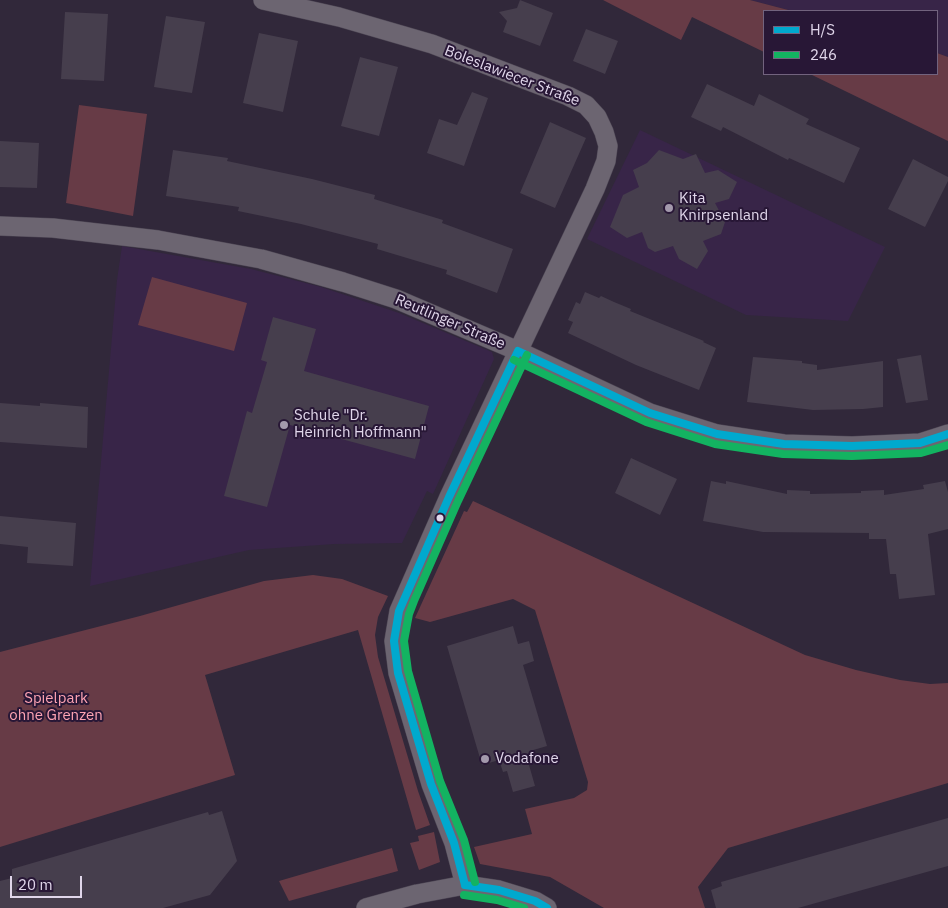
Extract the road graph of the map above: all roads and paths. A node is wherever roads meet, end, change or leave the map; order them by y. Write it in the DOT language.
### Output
graph roads {
  1 [pos="263,0"];
  2 [pos="0,226"];
  3 [pos="518,351"];
  4 [pos="948,434"];
  5 [pos="465,885"];
  6 [pos="366,908"];
  7 [pos="547,908"];
  1 -- 3 [label="street, Boleslawiecer Straße"];
  2 -- 3 [label="street, Reutlinger Straße"];
  3 -- 4 [label="street, Reutlinger Straße"];
  3 -- 5 [label="street, Boleslawiecer Straße"];
  5 -- 6 [label="street"];
  5 -- 7 [label="street"];
}
